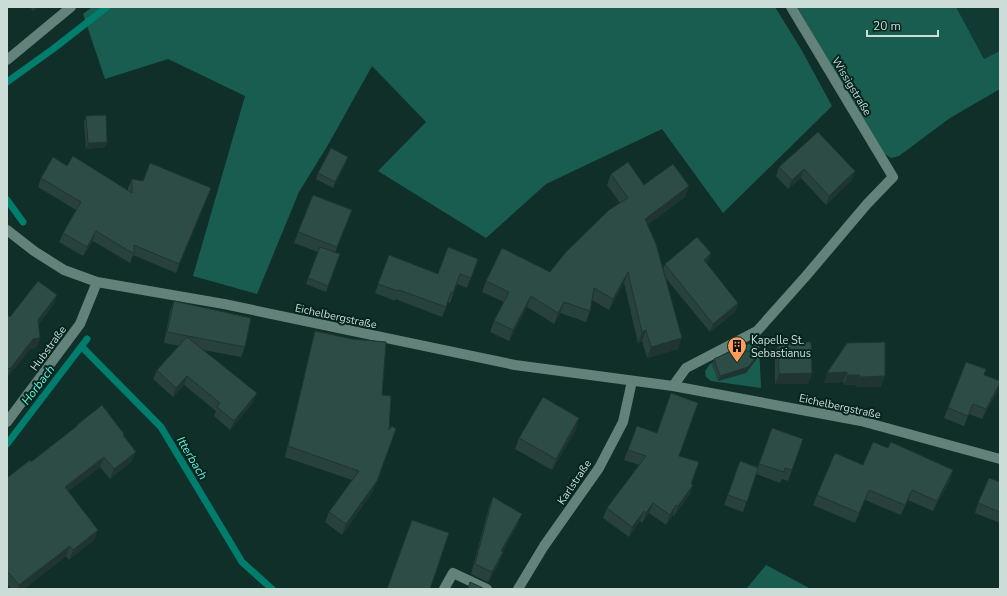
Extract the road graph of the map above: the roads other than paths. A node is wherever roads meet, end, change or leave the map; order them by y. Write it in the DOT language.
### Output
graph roads {
  1 [pos="71,7"];
  2 [pos="791,7"];
  3 [pos="7,60"];
  4 [pos="7,230"];
  5 [pos="97,282"];
  6 [pos="632,381"];
  7 [pos="673,386"];
  8 [pos="7,422"];
  9 [pos="1000,459"];
  10 [pos="444,589"];
  11 [pos="488,589"];
  12 [pos="518,589"];
  1 -- 3 [label="street"];
  2 -- 7 [label="street, Wissigstraße"];
  4 -- 5 [label="street, Eichelbergstraße"];
  5 -- 6 [label="street, Eichelbergstraße"];
  5 -- 8 [label="street, Hubstraße"];
  6 -- 7 [label="street, Eichelbergstraße"];
  6 -- 12 [label="street, Karlstraße"];
  7 -- 9 [label="street, Eichelbergstraße"];
  10 -- 11 [label="street"];
}
